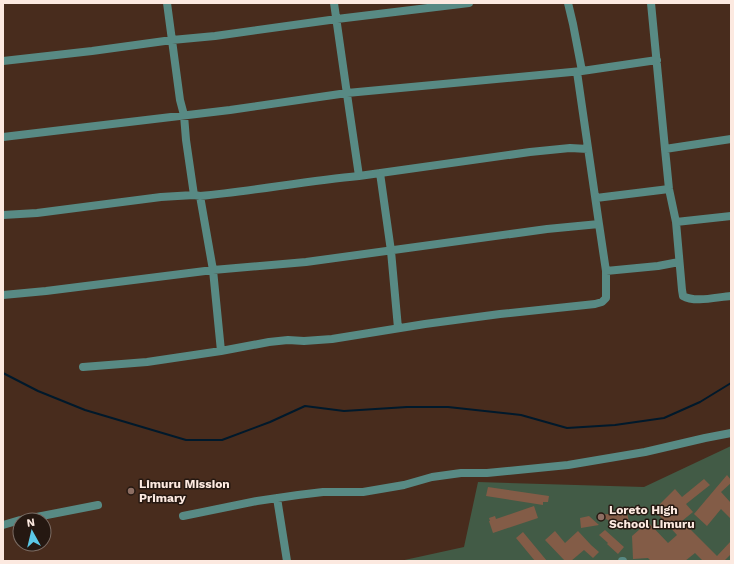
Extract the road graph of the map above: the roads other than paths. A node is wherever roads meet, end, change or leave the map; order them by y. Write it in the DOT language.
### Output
graph roads {
  1 [pos="167,3"];
  2 [pos="334,3"];
  3 [pos="469,3"];
  4 [pos="568,3"];
  5 [pos="651,3"];
  6 [pos="337,19"];
  7 [pos="172,40"];
  8 [pos="657,60"];
  9 [pos="3,61"];
  10 [pos="580,72"];
  11 [pos="347,93"];
  12 [pos="184,115"];
  13 [pos="3,137"];
  14 [pos="731,139"];
  15 [pos="588,149"];
  16 [pos="665,149"];
  17 [pos="380,173"];
  18 [pos="359,176"];
  19 [pos="669,189"];
  20 [pos="197,196"];
  21 [pos="596,198"];
  22 [pos="3,215"];
  23 [pos="731,216"];
  24 [pos="676,222"];
  25 [pos="599,224"];
  26 [pos="391,251"];
  27 [pos="680,262"];
  28 [pos="213,270"];
  29 [pos="606,271"];
  30 [pos="3,295"];
  31 [pos="731,296"];
  32 [pos="398,328"];
  33 [pos="221,351"];
  34 [pos="83,367"];
  35 [pos="731,433"];
  36 [pos="277,498"];
  37 [pos="98,505"];
  38 [pos="52,514"];
  39 [pos="183,516"];
  40 [pos="287,561"];
  1 -- 7 [label="street"];
  2 -- 6 [label="street"];
  3 -- 6 [label="street"];
  4 -- 10 [label="street"];
  5 -- 8 [label="street"];
  6 -- 7 [label="street"];
  6 -- 11 [label="street"];
  7 -- 9 [label="street"];
  7 -- 12 [label="street"];
  8 -- 10 [label="street"];
  8 -- 16 [label="street"];
  10 -- 11 [label="street"];
  10 -- 15 [label="street"];
  11 -- 12 [label="street"];
  11 -- 18 [label="street"];
  12 -- 13 [label="street"];
  12 -- 20 [label="street"];
  14 -- 16 [label="street"];
  15 -- 17 [label="street"];
  15 -- 21 [label="street"];
  16 -- 19 [label="street"];
  17 -- 18 [label="street"];
  17 -- 26 [label="street"];
  18 -- 20 [label="street"];
  19 -- 21 [label="street"];
  19 -- 24 [label="street"];
  20 -- 22 [label="street"];
  20 -- 28 [label="street"];
  21 -- 25 [label="street"];
  23 -- 24 [label="street"];
  24 -- 27 [label="street"];
  25 -- 26 [label="street"];
  25 -- 29 [label="street"];
  26 -- 28 [label="street"];
  26 -- 32 [label="street"];
  27 -- 29 [label="street"];
  27 -- 31 [label="street"];
  28 -- 30 [label="street"];
  28 -- 33 [label="street"];
  29 -- 32 [label="street"];
  32 -- 33 [label="street"];
  33 -- 34 [label="street"];
  35 -- 36 [label="street"];
  36 -- 39 [label="street"];
  36 -- 40 [label="street"];
  37 -- 38 [label="street"];
}
